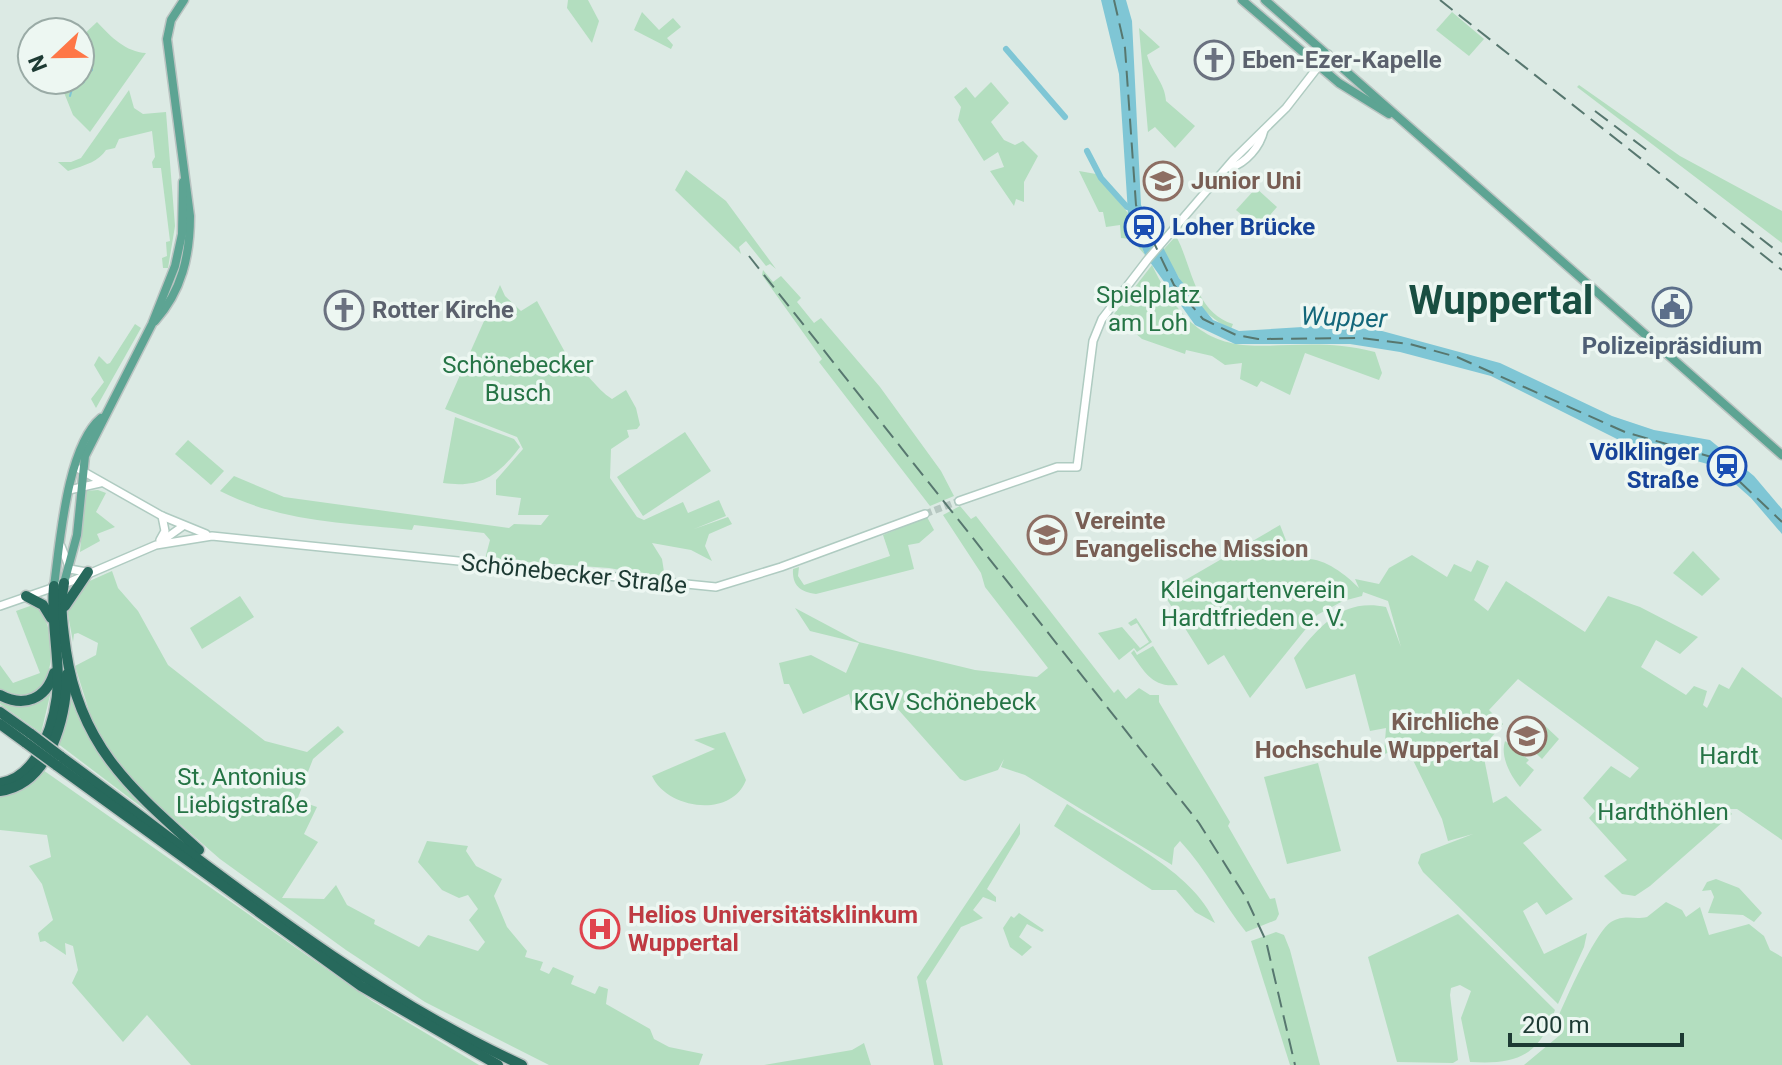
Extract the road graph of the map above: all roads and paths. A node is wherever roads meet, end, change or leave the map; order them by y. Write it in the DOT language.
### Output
graph roads {
  1 [pos="184,0"];
  2 [pos="191,0"];
  3 [pos="1242,0"];
  4 [pos="1265,0"];
  5 [pos="171,20"];
  6 [pos="1328,54"];
  7 [pos="1320,67"];
  8 [pos="1397,118"];
  9 [pos="1782,455"];
  10 [pos="78,468"];
  11 [pos="100,483"];
  12 [pos="80,485"];
  13 [pos="69,490"];
  14 [pos="959,501"];
  15 [pos="925,514"];
  16 [pos="162,516"];
  17 [pos="183,526"];
  18 [pos="212,536"];
  19 [pos="192,537"];
  20 [pos="156,545"];
  21 [pos="61,546"];
  22 [pos="70,569"];
  23 [pos="88,572"];
  24 [pos="59,585"];
  25 [pos="26,596"];
  26 [pos="0,606"];
  27 [pos="57,618"];
  28 [pos="62,662"];
  29 [pos="0,695"];
  30 [pos="0,712"];
  31 [pos="0,724"];
  32 [pos="0,736"];
  33 [pos="28,739"];
  34 [pos="58,760"];
  35 [pos="0,783"];
  36 [pos="0,791"];
  37 [pos="223,874"];
  38 [pos="498,1065"];
  39 [pos="522,1065"];
  1 -- 5 [label="main road"];
  2 -- 5 [label="main road"];
  3 -- 7 [label="main road"];
  4 -- 6 [label="main road"];
  5 -- 10 [label="main road"];
  6 -- 7 [label="main road"];
  6 -- 8 [label="main road"];
  7 -- 8 [label="main road"];
  7 -- 14 [label="main road"];
  8 -- 9 [label="main road"];
  10 -- 11 [label="main road, Schönebecker Straße"];
  10 -- 12 [label="main road"];
  10 -- 13 [label="main road"];
  11 -- 12 [label="main road"];
  11 -- 16 [label="main road, Schönebecker Straße"];
  12 -- 13 [label="main road"];
  12 -- 22 [label="main road"];
  13 -- 21 [label="main road"];
  15 -- 18 [label="main road, Schönebecker Straße"];
  16 -- 17 [label="main road, Schönebecker Straße"];
  16 -- 20 [label="main road"];
  17 -- 18 [label="main road, Schönebecker Straße"];
  17 -- 19 [label="main road"];
  17 -- 20 [label="main road"];
  18 -- 19 [label="main road, Schönebecker Straße"];
  19 -- 20 [label="main road, Schönebecker Straße"];
  20 -- 23 [label="main road"];
  21 -- 22 [label="main road"];
  21 -- 24 [label="main road"];
  22 -- 23 [label="main road"];
  22 -- 24 [label="main road"];
  23 -- 24 [label="main road"];
  23 -- 27 [label="highway"];
  24 -- 25 [label="main road"];
  24 -- 27 [label="highway"];
  25 -- 26 [label="main road"];
  25 -- 27 [label="highway"];
  27 -- 28 [label="highway"];
  28 -- 29 [label="highway"];
  28 -- 35 [label="highway"];
  28 -- 36 [label="highway"];
  28 -- 37 [label="highway"];
  30 -- 33 [label="highway"];
  31 -- 33 [label="highway"];
  32 -- 33 [label="highway"];
  33 -- 34 [label="highway, bridge"];
  34 -- 37 [label="highway"];
  34 -- 38 [label="highway"];
  37 -- 39 [label="highway"];
}
